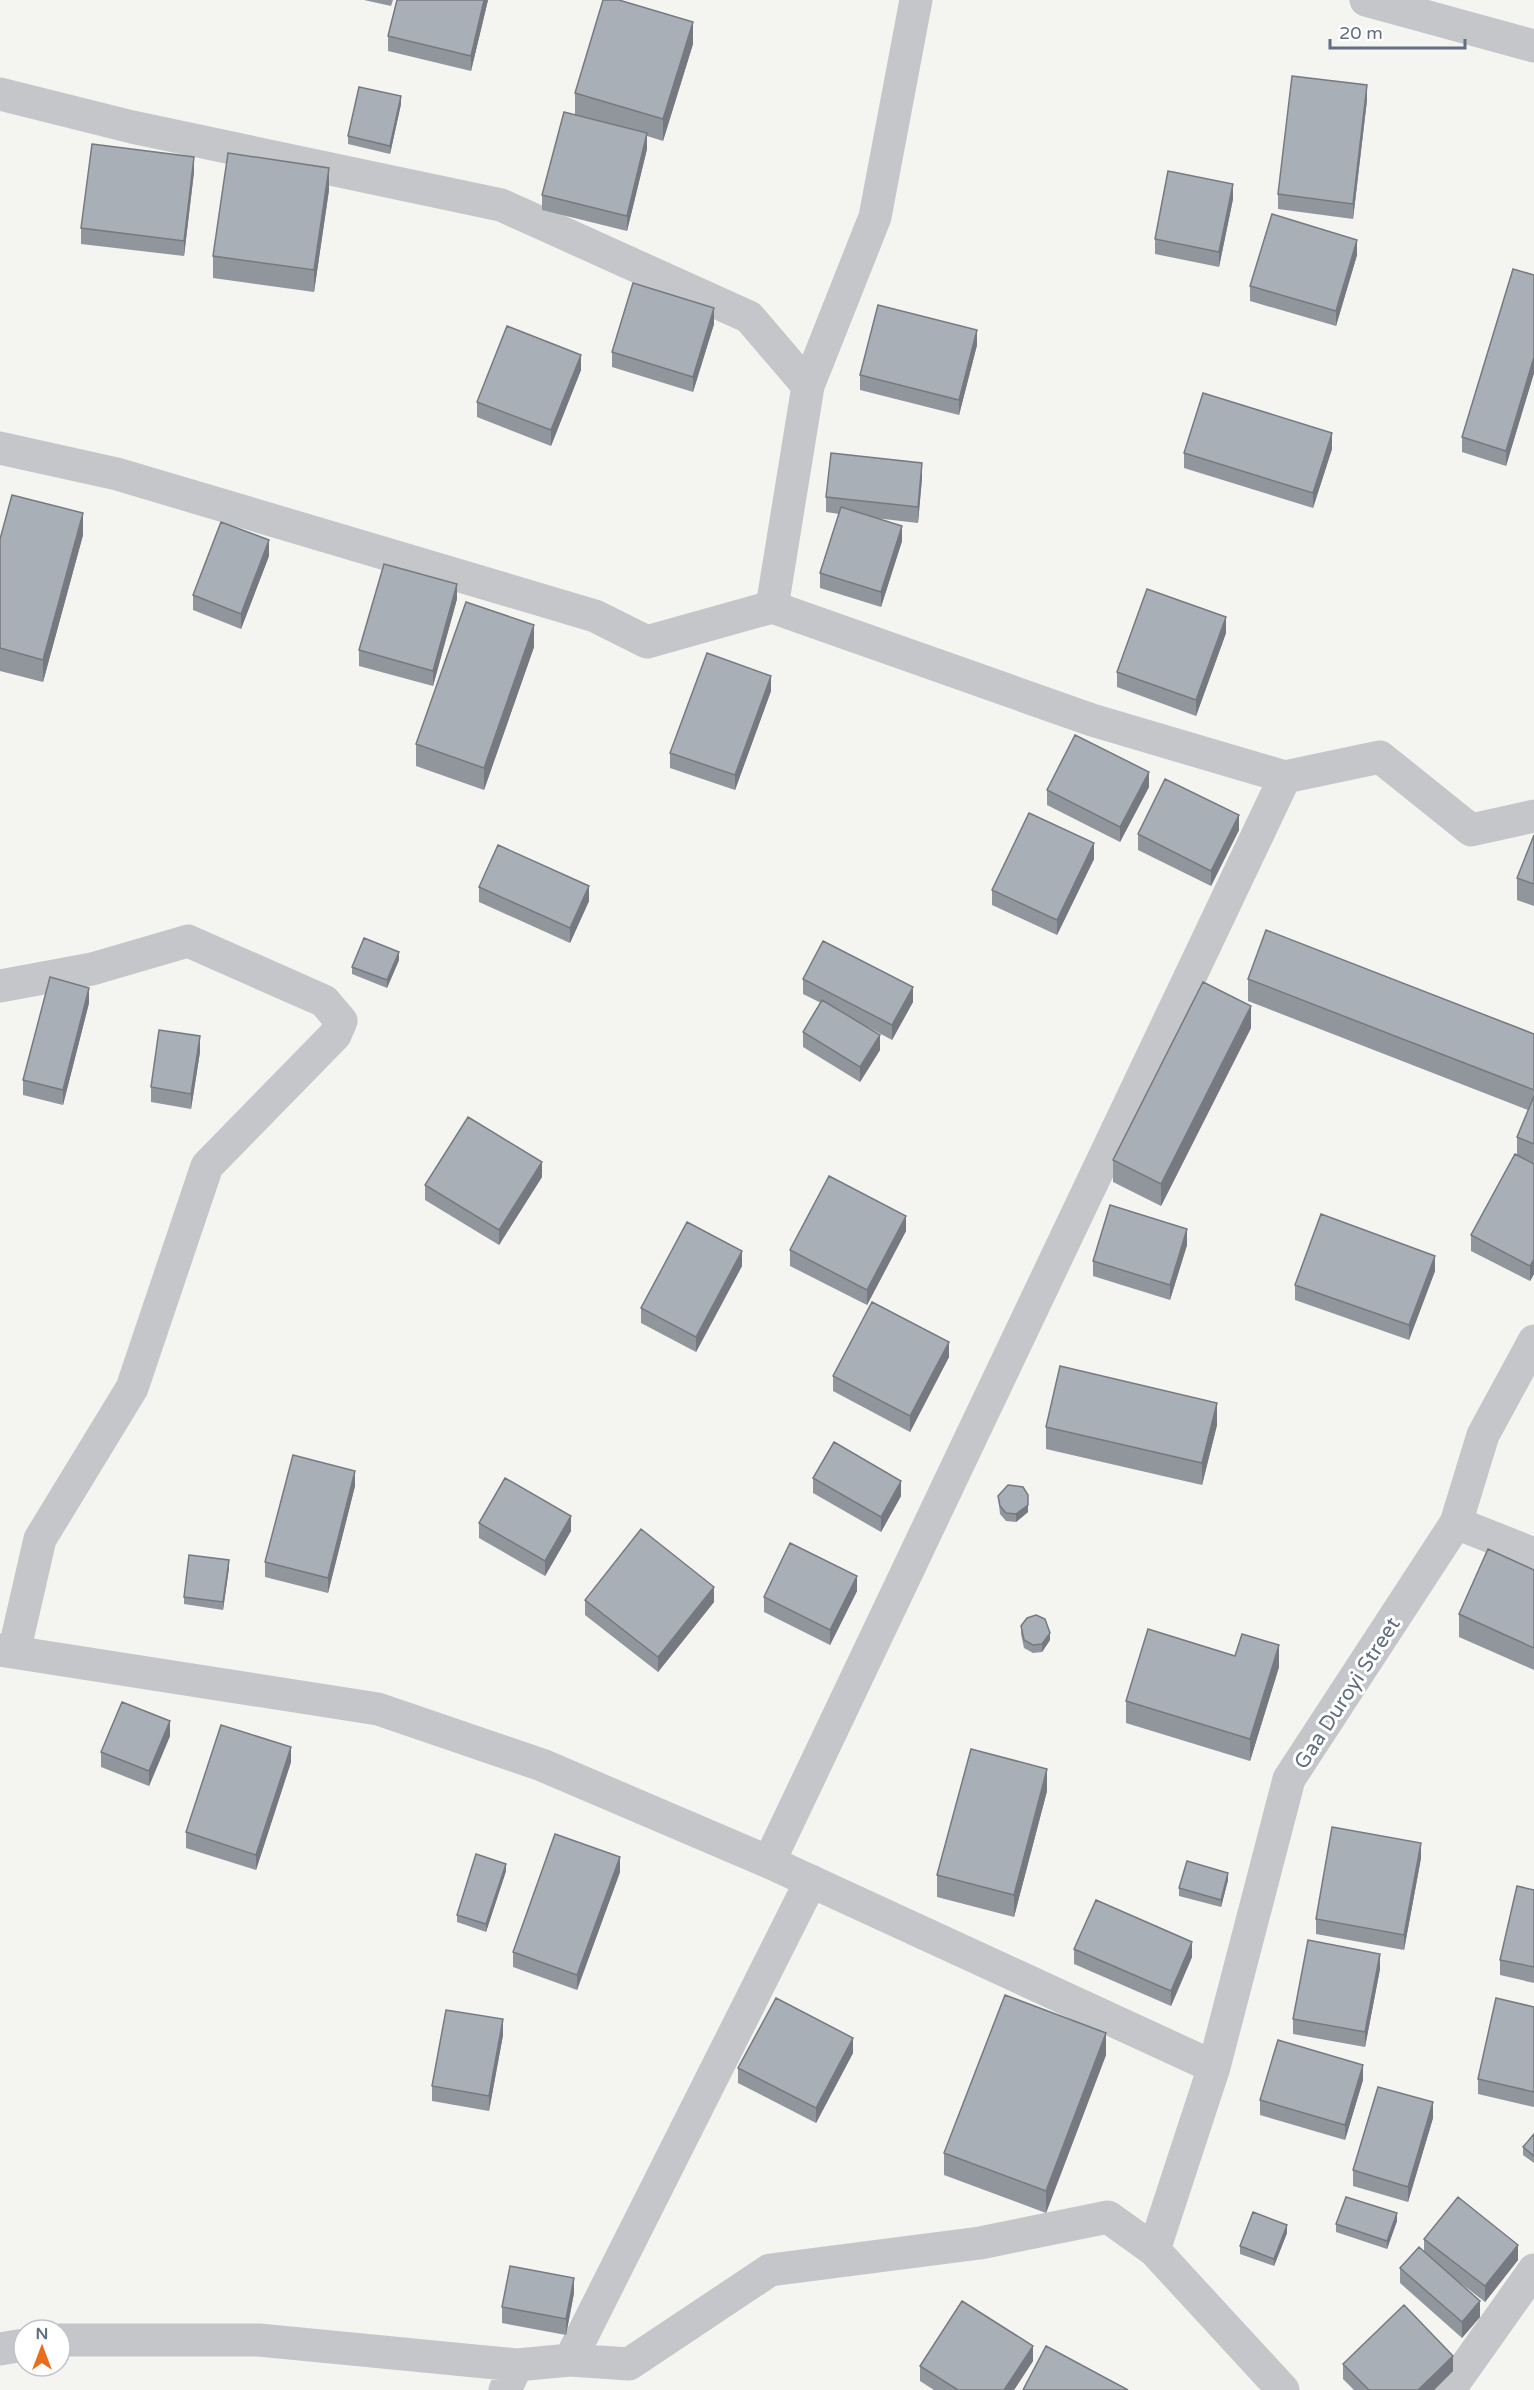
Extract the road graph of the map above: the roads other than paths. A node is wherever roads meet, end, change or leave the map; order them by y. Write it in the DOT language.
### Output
graph roads {
  1 [pos="916,0"];
  2 [pos="1366,0"];
  3 [pos="1534,46"];
  4 [pos="0,94"];
  5 [pos="808,386"];
  6 [pos="0,448"];
  7 [pos="772,607"];
  8 [pos="1285,777"];
  9 [pos="1534,816"];
  10 [pos="0,986"];
  11 [pos="1534,1341"];
  12 [pos="1456,1523"];
  13 [pos="1534,1554"];
  14 [pos="7,1651"];
  15 [pos="769,1862"];
  16 [pos="811,1881"];
  17 [pos="1214,2067"];
  18 [pos="1154,2250"];
  19 [pos="1534,2270"];
  20 [pos="72,2340"];
  21 [pos="570,2360"];
  22 [pos="511,2378"];
  23 [pos="1283,2390"];
  24 [pos="1449,2390"];
  1 -- 5 [label="street"];
  2 -- 3 [label="street"];
  4 -- 5 [label="street"];
  5 -- 7 [label="street"];
  6 -- 7 [label="street"];
  7 -- 8 [label="street"];
  8 -- 9 [label="street"];
  8 -- 15 [label="street"];
  10 -- 14 [label="street"];
  11 -- 12 [label="street, Gaa Duroyi Street"];
  12 -- 13 [label="street"];
  12 -- 17 [label="street, Gaa Duroyi Street"];
  14 -- 15 [label="street"];
  15 -- 16 [label="street"];
  16 -- 17 [label="street"];
  16 -- 21 [label="street"];
  17 -- 18 [label="street, Gaa Duroyi Street"];
  18 -- 21 [label="street"];
  18 -- 23 [label="street"];
  19 -- 24 [label="street"];
  20 -- 22 [label="street"];
  21 -- 22 [label="street"];
}
